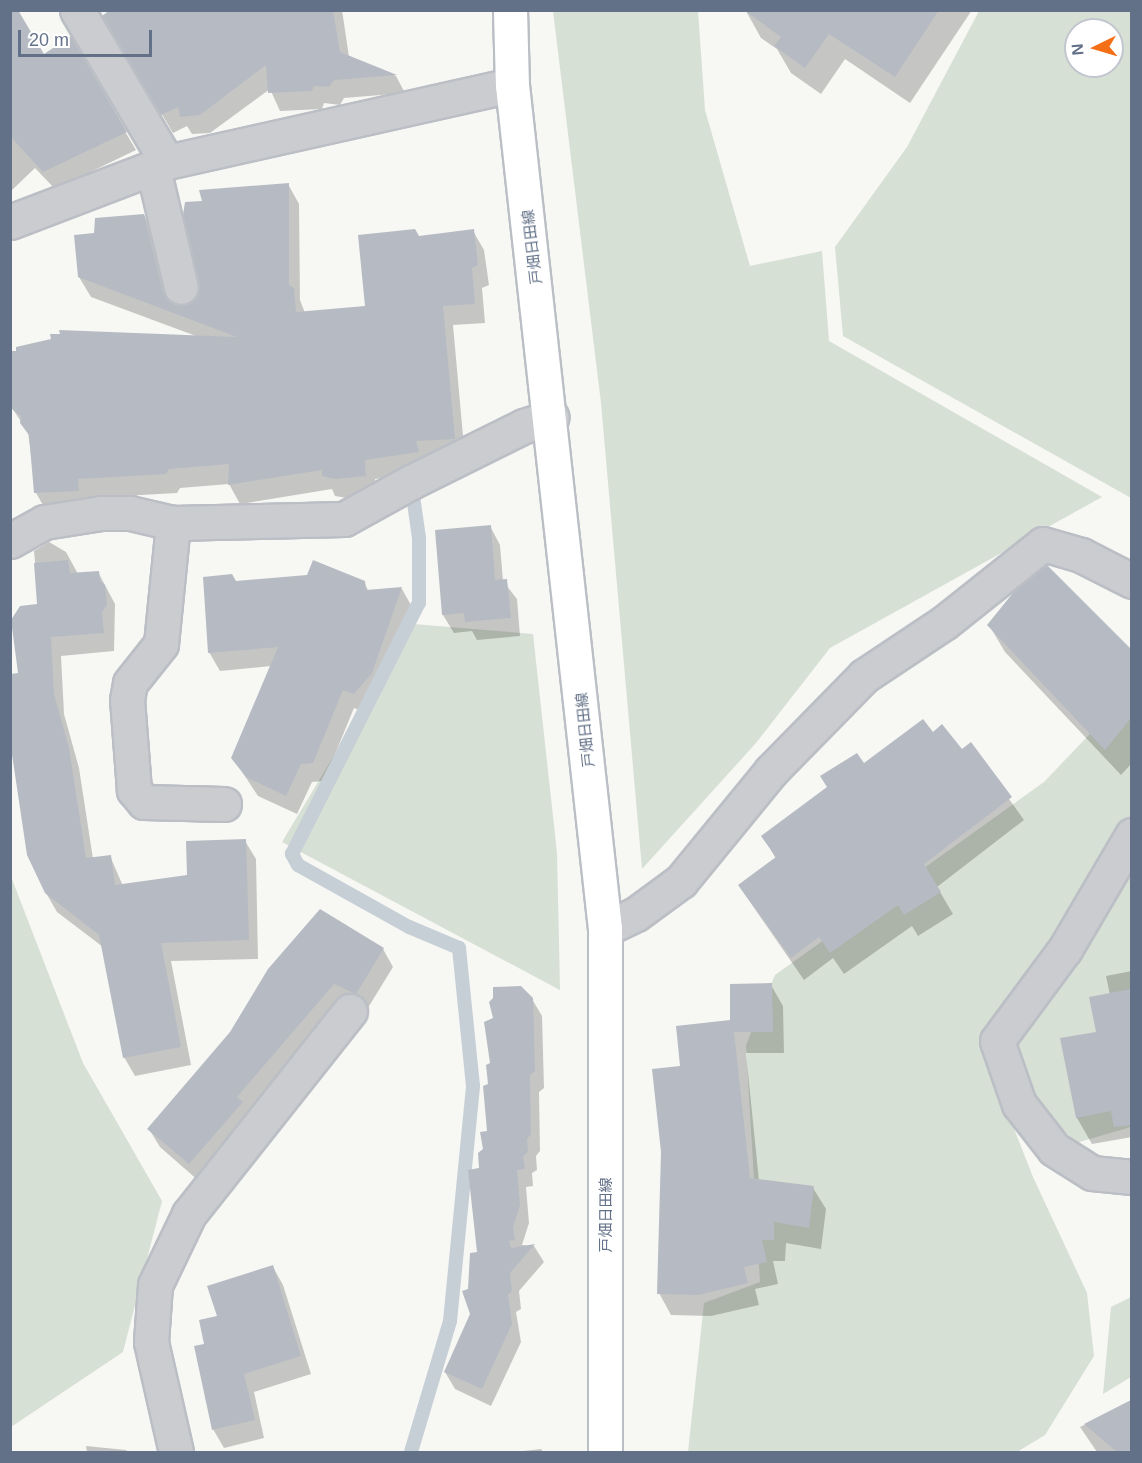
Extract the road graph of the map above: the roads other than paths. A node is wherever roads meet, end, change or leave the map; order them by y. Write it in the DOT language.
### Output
graph roads {
  1 [pos="77,10"];
  2 [pos="510,10"];
  3 [pos="512,85"];
  4 [pos="160,165"];
  5 [pos="10,222"];
  6 [pos="181,287"];
  7 [pos="552,417"];
  8 [pos="173,522"];
  9 [pos="10,541"];
  10 [pos="1131,581"];
  11 [pos="224,804"];
  12 [pos="1131,834"];
  13 [pos="606,929"];
  14 [pos="350,1011"];
  15 [pos="1131,1177"];
  16 [pos="176,1452"];
  17 [pos="605,1452"];
  1 -- 4 [label="street"];
  2 -- 3 [label="main road, 戸畑日田線"];
  3 -- 4 [label="street"];
  3 -- 7 [label="main road, 戸畑日田線"];
  4 -- 5 [label="street"];
  4 -- 6 [label="street"];
  7 -- 8 [label="street"];
  7 -- 13 [label="main road, 戸畑日田線"];
  8 -- 9 [label="street"];
  8 -- 11 [label="street"];
  10 -- 13 [label="street"];
  12 -- 15 [label="street"];
  13 -- 17 [label="main road, 戸畑日田線"];
  14 -- 16 [label="street"];
}
